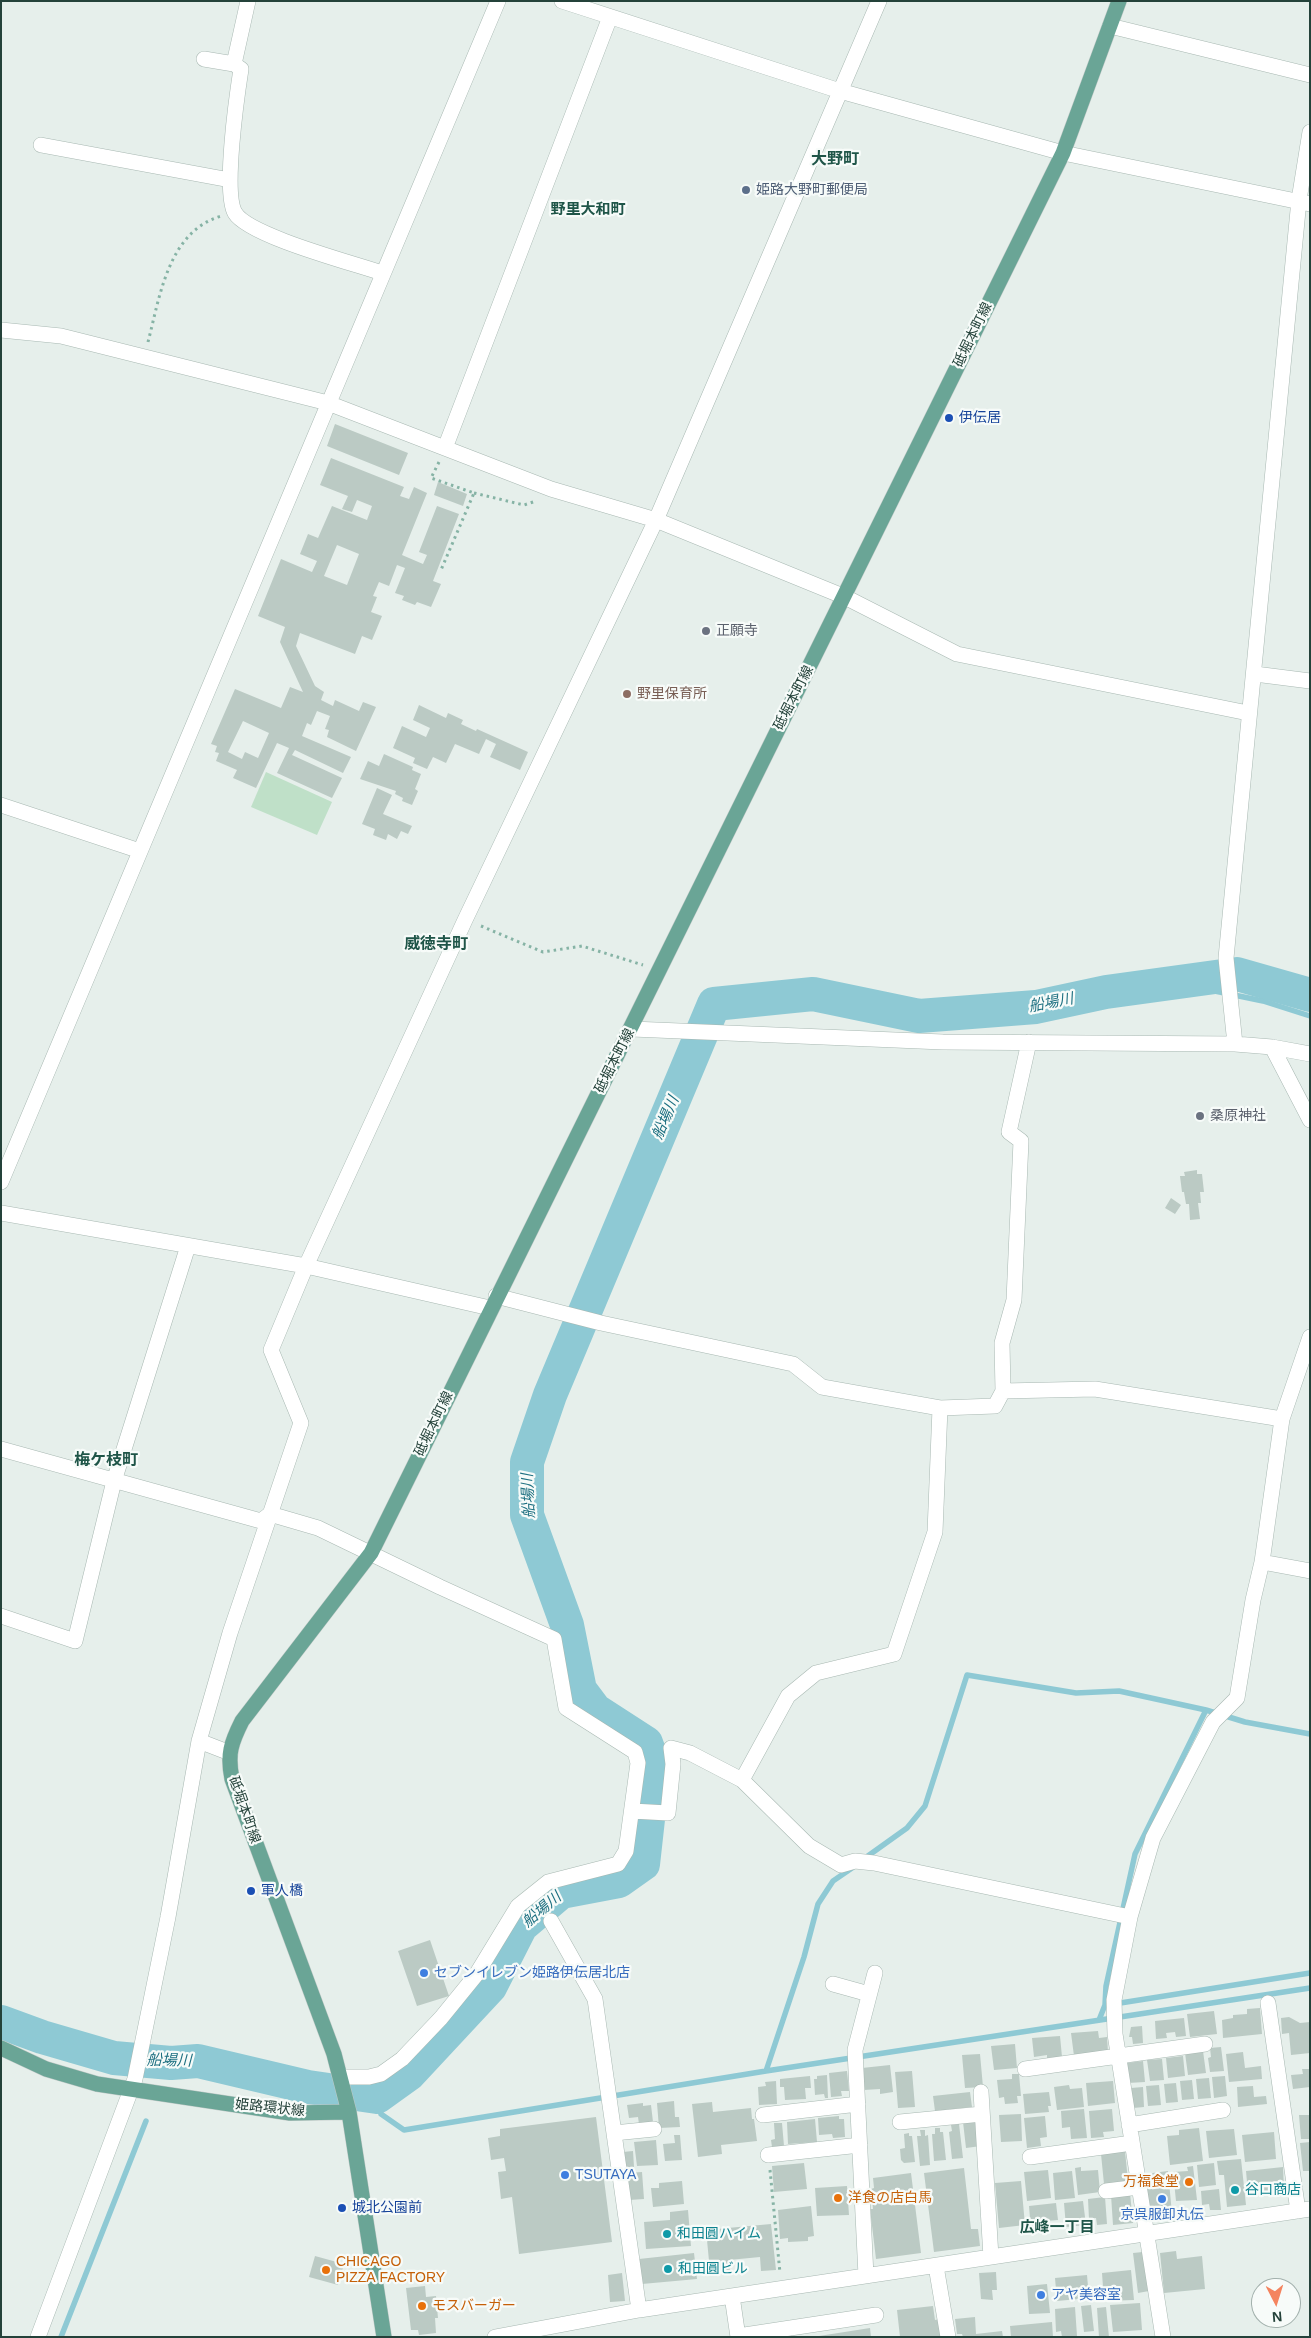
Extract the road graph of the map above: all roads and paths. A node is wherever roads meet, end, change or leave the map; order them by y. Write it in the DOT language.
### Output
graph roads {
  1 [pos="248,1"];
  2 [pos="498,1"];
  3 [pos="562,1"];
  4 [pos="879,1"];
  5 [pos="1119,1"];
  6 [pos="610,17"];
  7 [pos="1110,26"];
  8 [pos="204,59"];
  9 [pos="234,64"];
  10 [pos="1310,75"];
  11 [pos="840,92"];
  12 [pos="1310,132"];
  13 [pos="42,145"];
  14 [pos="1063,152"];
  15 [pos="230,180"];
  16 [pos="1304,202"];
  17 [pos="234,212"];
  18 [pos="382,273"];
  19 [pos="1,330"];
  20 [pos="144,358"];
  21 [pos="328,403"];
  22 [pos="446,448"];
  23 [pos="551,489"];
  24 [pos="474,493"];
  25 [pos="656,520"];
  26 [pos="441,570"];
  27 [pos="845,597"];
  28 [pos="1255,674"];
  29 [pos="1310,681"];
  30 [pos="1248,713"];
  31 [pos="1,805"];
  32 [pos="140,851"];
  33 [pos="465,920"];
  34 [pos="658,970"];
  35 [pos="632,1029"];
  36 [pos="1029,1042"];
  37 [pos="1235,1044"];
  38 [pos="1272,1047"];
  39 [pos="1310,1054"];
  40 [pos="1310,1120"];
  41 [pos="1,1182"];
  42 [pos="1,1213"];
  43 [pos="188,1246"];
  44 [pos="306,1266"];
  45 [pos="493,1302"];
  46 [pos="1310,1337"];
  47 [pos="1004,1391"];
  48 [pos="940,1408"];
  49 [pos="1282,1418"];
  50 [pos="1,1449"];
  51 [pos="114,1481"];
  52 [pos="270,1514"];
  53 [pos="371,1553"];
  54 [pos="1262,1562"];
  55 [pos="1310,1571"];
  56 [pos="1,1616"];
  57 [pos="199,1742"];
  58 [pos="230,1753"];
  59 [pos="742,1780"];
  60 [pos="632,1811"];
  61 [pos="1130,1917"];
  62 [pos="551,1920"];
  63 [pos="875,1973"];
  64 [pos="832,1984"];
  65 [pos="869,1994"];
  66 [pos="1268,2003"];
  67 [pos="1205,2044"];
  68 [pos="1,2048"];
  69 [pos="1118,2056"];
  70 [pos="1025,2069"];
  71 [pos="341,2080"];
  72 [pos="133,2084"];
  73 [pos="981,2092"];
  74 [pos="858,2104"];
  75 [pos="348,2109"];
  76 [pos="1224,2110"];
  77 [pos="982,2114"];
  78 [pos="763,2115"];
  79 [pos="900,2122"];
  80 [pos="1129,2125"];
  81 [pos="654,2129"];
  82 [pos="614,2133"];
  83 [pos="1132,2143"];
  84 [pos="860,2145"];
  85 [pos="768,2155"];
  86 [pos="1030,2157"];
  87 [pos="1139,2187"];
  88 [pos="1106,2191"];
  89 [pos="1304,2210"];
  90 [pos="1146,2234"];
  91 [pos="991,2258"];
  92 [pos="936,2266"];
  93 [pos="866,2276"];
  94 [pos="782,2289"];
  95 [pos="732,2296"];
  96 [pos="639,2310"];
  97 [pos="876,2315"];
  98 [pos="38,2337"];
  99 [pos="384,2337"];
  100 [pos="495,2337"];
  101 [pos="738,2337"];
  102 [pos="948,2337"];
  103 [pos="1163,2337"];
  1 -- 9 [label="street"];
  2 -- 18 [label="street"];
  3 -- 6 [label="street"];
  4 -- 11 [label="street"];
  5 -- 7 [label="main road, 砥堀本町線"];
  6 -- 11 [label="street"];
  6 -- 22 [label="street"];
  7 -- 10 [label="street"];
  7 -- 14 [label="main road, 砥堀本町線"];
  8 -- 9 [label="street"];
  9 -- 15 [label="street"];
  11 -- 14 [label="street"];
  11 -- 25 [label="street"];
  12 -- 16 [label="street"];
  13 -- 15 [label="street"];
  14 -- 16 [label="street"];
  14 -- 27 [label="main road, 砥堀本町線"];
  15 -- 17 [label="street"];
  16 -- 28 [label="street"];
  17 -- 18 [label="street"];
  17 -- 20 [label="path"];
  18 -- 21 [label="street"];
  19 -- 20 [label="street"];
  20 -- 21 [label="street"];
  21 -- 22 [label="street"];
  21 -- 32 [label="street"];
  22 -- 23 [label="street"];
  22 -- 24 [label="path"];
  23 -- 24 [label="path"];
  23 -- 25 [label="street"];
  24 -- 26 [label="path"];
  25 -- 27 [label="street"];
  25 -- 33 [label="street"];
  27 -- 30 [label="street"];
  27 -- 34 [label="main road, 砥堀本町線"];
  28 -- 29 [label="street"];
  28 -- 30 [label="street"];
  30 -- 37 [label="street"];
  31 -- 32 [label="street"];
  32 -- 41 [label="street"];
  33 -- 34 [label="path"];
  33 -- 44 [label="street"];
  34 -- 35 [label="main road, 砥堀本町線"];
  35 -- 36 [label="street"];
  35 -- 45 [label="main road, 砥堀本町線"];
  36 -- 37 [label="street"];
  36 -- 47 [label="street"];
  37 -- 38 [label="street"];
  38 -- 39 [label="street"];
  38 -- 40 [label="street"];
  42 -- 43 [label="street"];
  43 -- 44 [label="street"];
  43 -- 51 [label="street"];
  44 -- 45 [label="street"];
  44 -- 52 [label="street"];
  45 -- 48 [label="street"];
  45 -- 53 [label="main road, 砥堀本町線"];
  46 -- 49 [label="street"];
  47 -- 48 [label="street"];
  47 -- 49 [label="street"];
  48 -- 59 [label="street"];
  49 -- 54 [label="street"];
  50 -- 51 [label="street"];
  51 -- 52 [label="street"];
  51 -- 56 [label="street"];
  52 -- 53 [label="street"];
  52 -- 57 [label="street"];
  53 -- 58 [label="main road, 砥堀本町線"];
  53 -- 60 [label="street"];
  54 -- 55 [label="street"];
  54 -- 61 [label="street"];
  57 -- 58 [label="street"];
  57 -- 72 [label="street"];
  58 -- 71 [label="main road, 砥堀本町線"];
  59 -- 60 [label="street"];
  59 -- 61 [label="street"];
  60 -- 71 [label="street"];
  61 -- 69 [label="street"];
  62 -- 82 [label="street"];
  63 -- 65 [label="street"];
  64 -- 65 [label="street"];
  65 -- 74 [label="street"];
  66 -- 89 [label="street"];
  67 -- 69 [label="street"];
  68 -- 72 [label="main road, 姫路環状線"];
  69 -- 70 [label="street"];
  69 -- 80 [label="street"];
  71 -- 75 [label="main road, 砥堀本町線"];
  72 -- 75 [label="main road, 姫路環状線"];
  72 -- 98 [label="street"];
  73 -- 77 [label="street"];
  74 -- 78 [label="street"];
  74 -- 84 [label="street"];
  75 -- 99 [label="main road"];
  76 -- 80 [label="street"];
  77 -- 79 [label="street"];
  77 -- 91 [label="street"];
  80 -- 83 [label="street"];
  81 -- 82 [label="street"];
  82 -- 96 [label="street"];
  83 -- 86 [label="street"];
  83 -- 87 [label="street"];
  84 -- 85 [label="street"];
  84 -- 93 [label="street"];
  85 -- 94 [label="path"];
  87 -- 88 [label="street"];
  87 -- 90 [label="street"];
  89 -- 90 [label="street"];
  90 -- 91 [label="street"];
  90 -- 103 [label="street"];
  91 -- 92 [label="street"];
  92 -- 93 [label="street"];
  92 -- 102 [label="street"];
  93 -- 94 [label="street"];
  94 -- 95 [label="street"];
  95 -- 96 [label="street"];
  95 -- 101 [label="street"];
  96 -- 100 [label="street"];
  97 -- 101 [label="street"];
}
